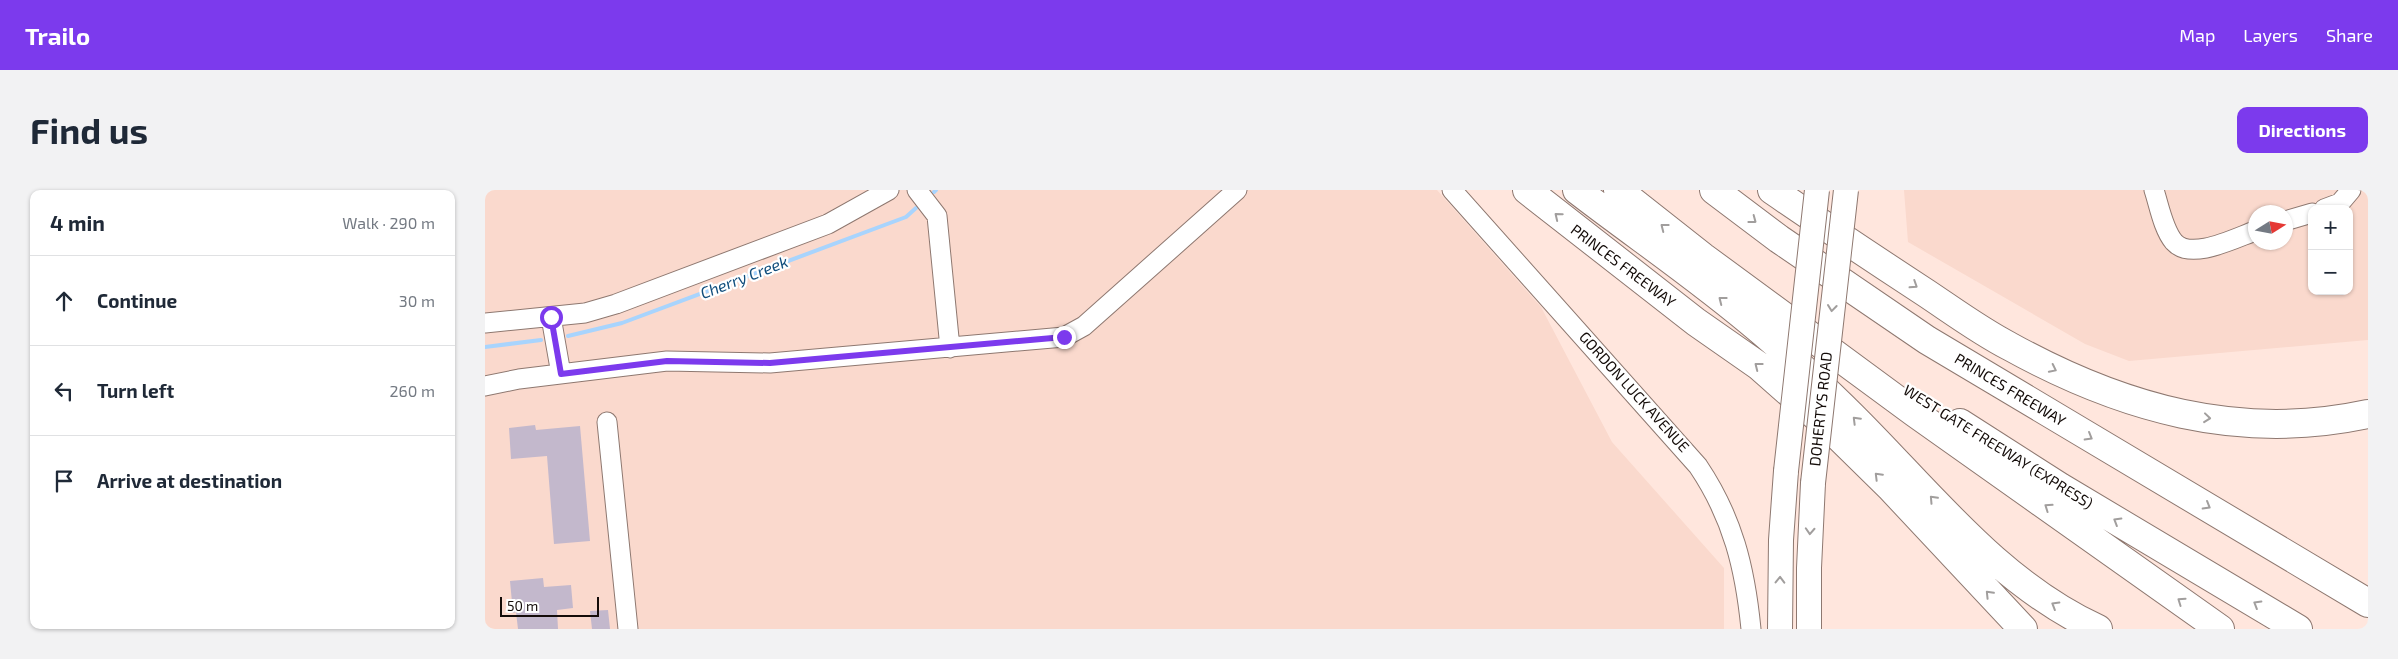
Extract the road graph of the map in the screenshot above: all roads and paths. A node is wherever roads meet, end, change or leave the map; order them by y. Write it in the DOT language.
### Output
graph roads {
  1 [pos="889,190"];
  2 [pos="917,190"];
  3 [pos="1237,190"];
  4 [pos="1453,190"];
  5 [pos="1527,190"];
  6 [pos="1577,190"];
  7 [pos="1618,190"];
  8 [pos="1714,190"];
  9 [pos="1772,190"];
  10 [pos="1817,190"];
  11 [pos="1846,190"];
  12 [pos="2154,190"];
  13 [pos="2351,190"];
  14 [pos="2335,205"];
  15 [pos="2308,214"];
  16 [pos="2293,219"];
  17 [pos="2248,233"];
  18 [pos="1703,257"];
  19 [pos="551,317"];
  20 [pos="485,323"];
  21 [pos="950,348"];
  22 [pos="561,374"];
  23 [pos="485,386"];
  24 [pos="2368,414"];
  25 [pos="607,422"];
  26 [pos="2319,572"];
  27 [pos="2368,603"];
  28 [pos="2368,608"];
  29 [pos="628,629"];
  30 [pos="1751,629"];
  31 [pos="1781,629"];
  32 [pos="1809,629"];
  33 [pos="2023,629"];
  34 [pos="2098,629"];
  35 [pos="2220,629"];
  36 [pos="2298,629"];
  1 -- 19 [label="street"];
  2 -- 21 [label="street"];
  3 -- 21 [label="street"];
  4 -- 30 [label="street, GORDON LUCK AVENUE"];
  33 -- 5 [label="highway, PRINCES FREEWAY, one-way"];
  34 -- 6 [label="highway, one-way"];
  18 -- 7 [label="highway, one-way"];
  8 -- 26 [label="highway, PRINCES FREEWAY, one-way"];
  9 -- 24 [label="highway, one-way"];
  31 -- 10 [label="main road, DOHERTYS ROAD, one-way, bridge"];
  11 -- 32 [label="main road, DOHERTYS ROAD, one-way, bridge"];
  12 -- 17 [label="street"];
  13 -- 14 [label="street"];
  15 -- 16 [label="street"];
  35 -- 18 [label="highway, one-way"];
  36 -- 18 [label="highway, WEST GATE FREEWAY (EXPRESS), one-way"];
  19 -- 20 [label="street"];
  19 -- 22 [label="street"];
  21 -- 22 [label="street"];
  22 -- 23 [label="street"];
  25 -- 29 [label="street"];
  26 -- 27 [label="highway"];
  26 -- 28 [label="highway"];
}
